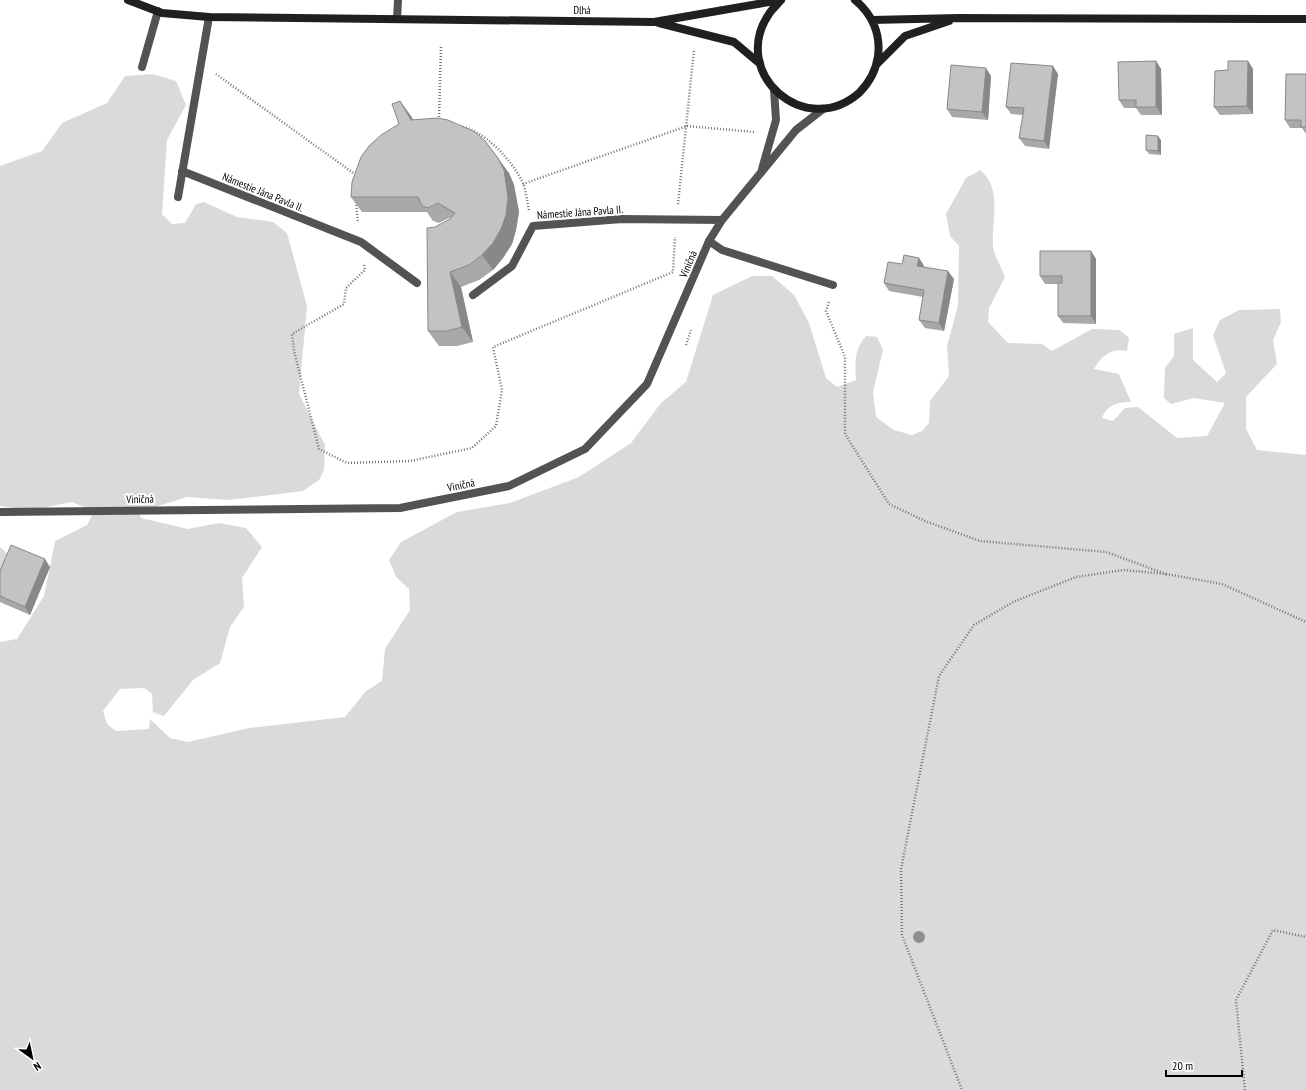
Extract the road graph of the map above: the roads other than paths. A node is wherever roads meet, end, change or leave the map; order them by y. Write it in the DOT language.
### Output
graph roads {
  1 [pos="128,0"];
  2 [pos="398,0"];
  3 [pos="782,0"];
  4 [pos="856,0"];
  5 [pos="158,11"];
  6 [pos="209,17"];
  7 [pos="958,18"];
  8 [pos="397,19"];
  9 [pos="1306,19"];
  10 [pos="872,20"];
  11 [pos="654,22"];
  12 [pos="759,63"];
  13 [pos="877,64"];
  14 [pos="142,67"];
  15 [pos="774,90"];
  16 [pos="823,109"];
  17 [pos="182,171"];
  18 [pos="761,172"];
  19 [pos="178,197"];
  20 [pos="722,220"];
  21 [pos="709,241"];
  22 [pos="417,283"];
  23 [pos="833,285"];
  24 [pos="473,295"];
  25 [pos="0,512"];
  1 -- 5 [label="street, Dlhá"];
  2 -- 8 [label="street"];
  3 -- 11 [label="street"];
  3 -- 12 [label="street"];
  4 -- 10 [label="street"];
  5 -- 6 [label="street, Dlhá"];
  5 -- 14 [label="street"];
  6 -- 8 [label="street, Dlhá"];
  6 -- 17 [label="street"];
  7 -- 9 [label="street"];
  7 -- 10 [label="street"];
  7 -- 13 [label="street"];
  8 -- 11 [label="street, Dlhá"];
  10 -- 13 [label="street"];
  11 -- 12 [label="street"];
  12 -- 15 [label="street"];
  13 -- 16 [label="street"];
  15 -- 16 [label="street"];
  15 -- 18 [label="street"];
  16 -- 18 [label="street, Viničná"];
  17 -- 19 [label="street"];
  17 -- 22 [label="street, Námestie Jána Pavla II."];
  18 -- 20 [label="street, Viničná"];
  20 -- 21 [label="street, Viničná"];
  20 -- 24 [label="street, Námestie Jána Pavla II."];
  21 -- 23 [label="street"];
  21 -- 25 [label="street, Viničná"];
}
